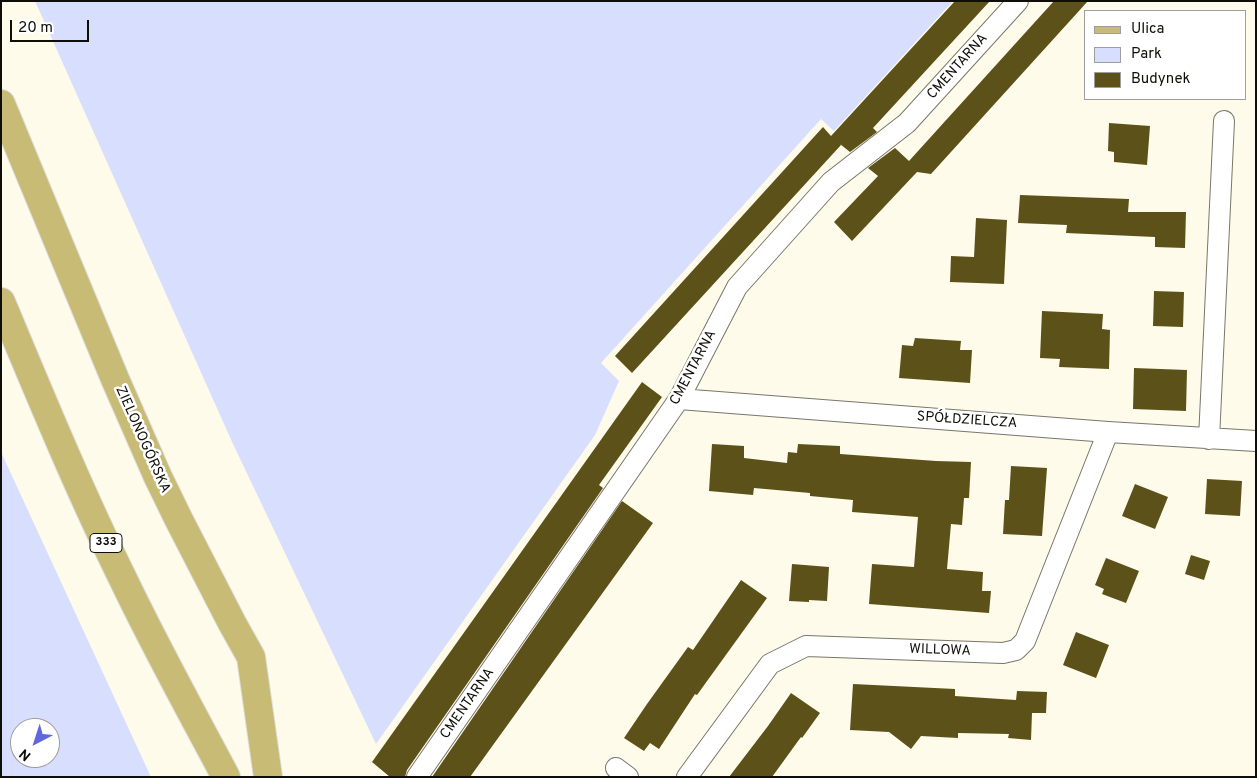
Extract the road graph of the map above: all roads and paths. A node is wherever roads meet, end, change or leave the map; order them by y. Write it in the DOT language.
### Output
graph roads {
  1 [pos="1018,1"];
  2 [pos="1,104"];
  3 [pos="1224,121"];
  4 [pos="1,302"];
  5 [pos="679,399"];
  6 [pos="1108,432"];
  7 [pos="1209,439"];
  8 [pos="1256,441"];
  9 [pos="226,777"];
  10 [pos="268,777"];
  11 [pos="417,777"];
  12 [pos="687,777"];
  1 -- 5 [label="street, CMENTARNA"];
  2 -- 10 [label="main road, ZIELONOGÓRSKA"];
  3 -- 7 [label="street"];
  4 -- 9 [label="main road, 333"];
  5 -- 6 [label="street, SPÓŁDZIELCZA"];
  5 -- 11 [label="street, CMENTARNA"];
  6 -- 7 [label="street, SPÓŁDZIELCZA"];
  6 -- 12 [label="street, WILLOWA"];
  7 -- 8 [label="street, SPÓŁDZIELCZA"];
}
